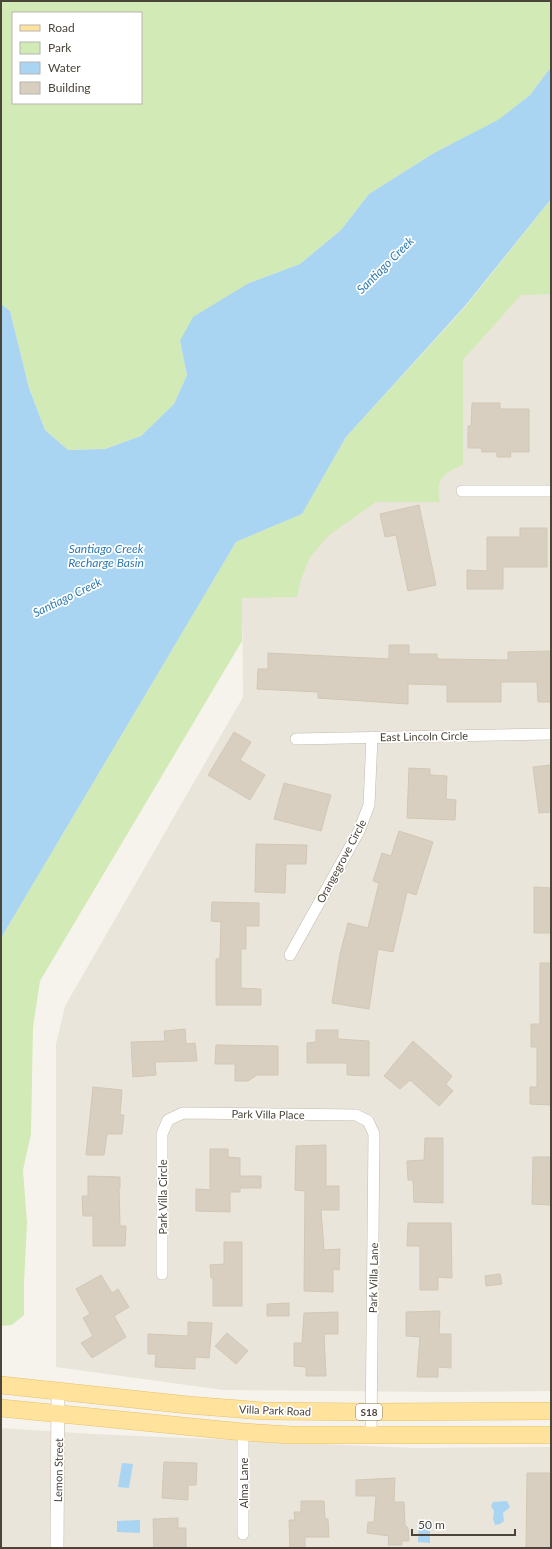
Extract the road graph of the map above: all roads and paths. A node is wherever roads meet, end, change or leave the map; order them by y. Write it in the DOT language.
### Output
graph roads {
  1 [pos="462,491"];
  2 [pos="551,491"];
  3 [pos="551,734"];
  4 [pos="372,737"];
  5 [pos="296,739"];
  6 [pos="290,955"];
  7 [pos="168,1120"];
  8 [pos="368,1121"];
  9 [pos="162,1274"];
  10 [pos="1,1386"];
  11 [pos="58,1391"];
  12 [pos="1,1408"];
  13 [pos="551,1411"];
  14 [pos="372,1412"];
  15 [pos="58,1414"];
  16 [pos="243,1432"];
  17 [pos="551,1435"];
  18 [pos="372,1436"];
  19 [pos="243,1534"];
  20 [pos="57,1548"];
  1 -- 2 [label="street"];
  3 -- 4 [label="street, East Lincoln Circle"];
  4 -- 5 [label="street, East Lincoln Circle"];
  4 -- 6 [label="street, Orangegrove Circle"];
  7 -- 8 [label="street, Park Villa Place"];
  7 -- 9 [label="street, Park Villa Circle"];
  8 -- 14 [label="street, Park Villa Lane"];
  10 -- 11 [label="main road, Villa Park Road / S18"];
  11 -- 14 [label="main road, Villa Park Road / S18"];
  11 -- 15 [label="street, Lemon Street"];
  12 -- 15 [label="main road, Villa Park Road / S18"];
  13 -- 14 [label="main road, Villa Park Road / S18"];
  14 -- 18 [label="street, Park Villa Lane"];
  15 -- 16 [label="main road, Villa Park Road / S18"];
  15 -- 20 [label="street, Lemon Street"];
  16 -- 18 [label="main road, Villa Park Road / S18"];
  16 -- 19 [label="street, Alma Lane"];
  17 -- 18 [label="main road, Villa Park Road / S18"];
}
